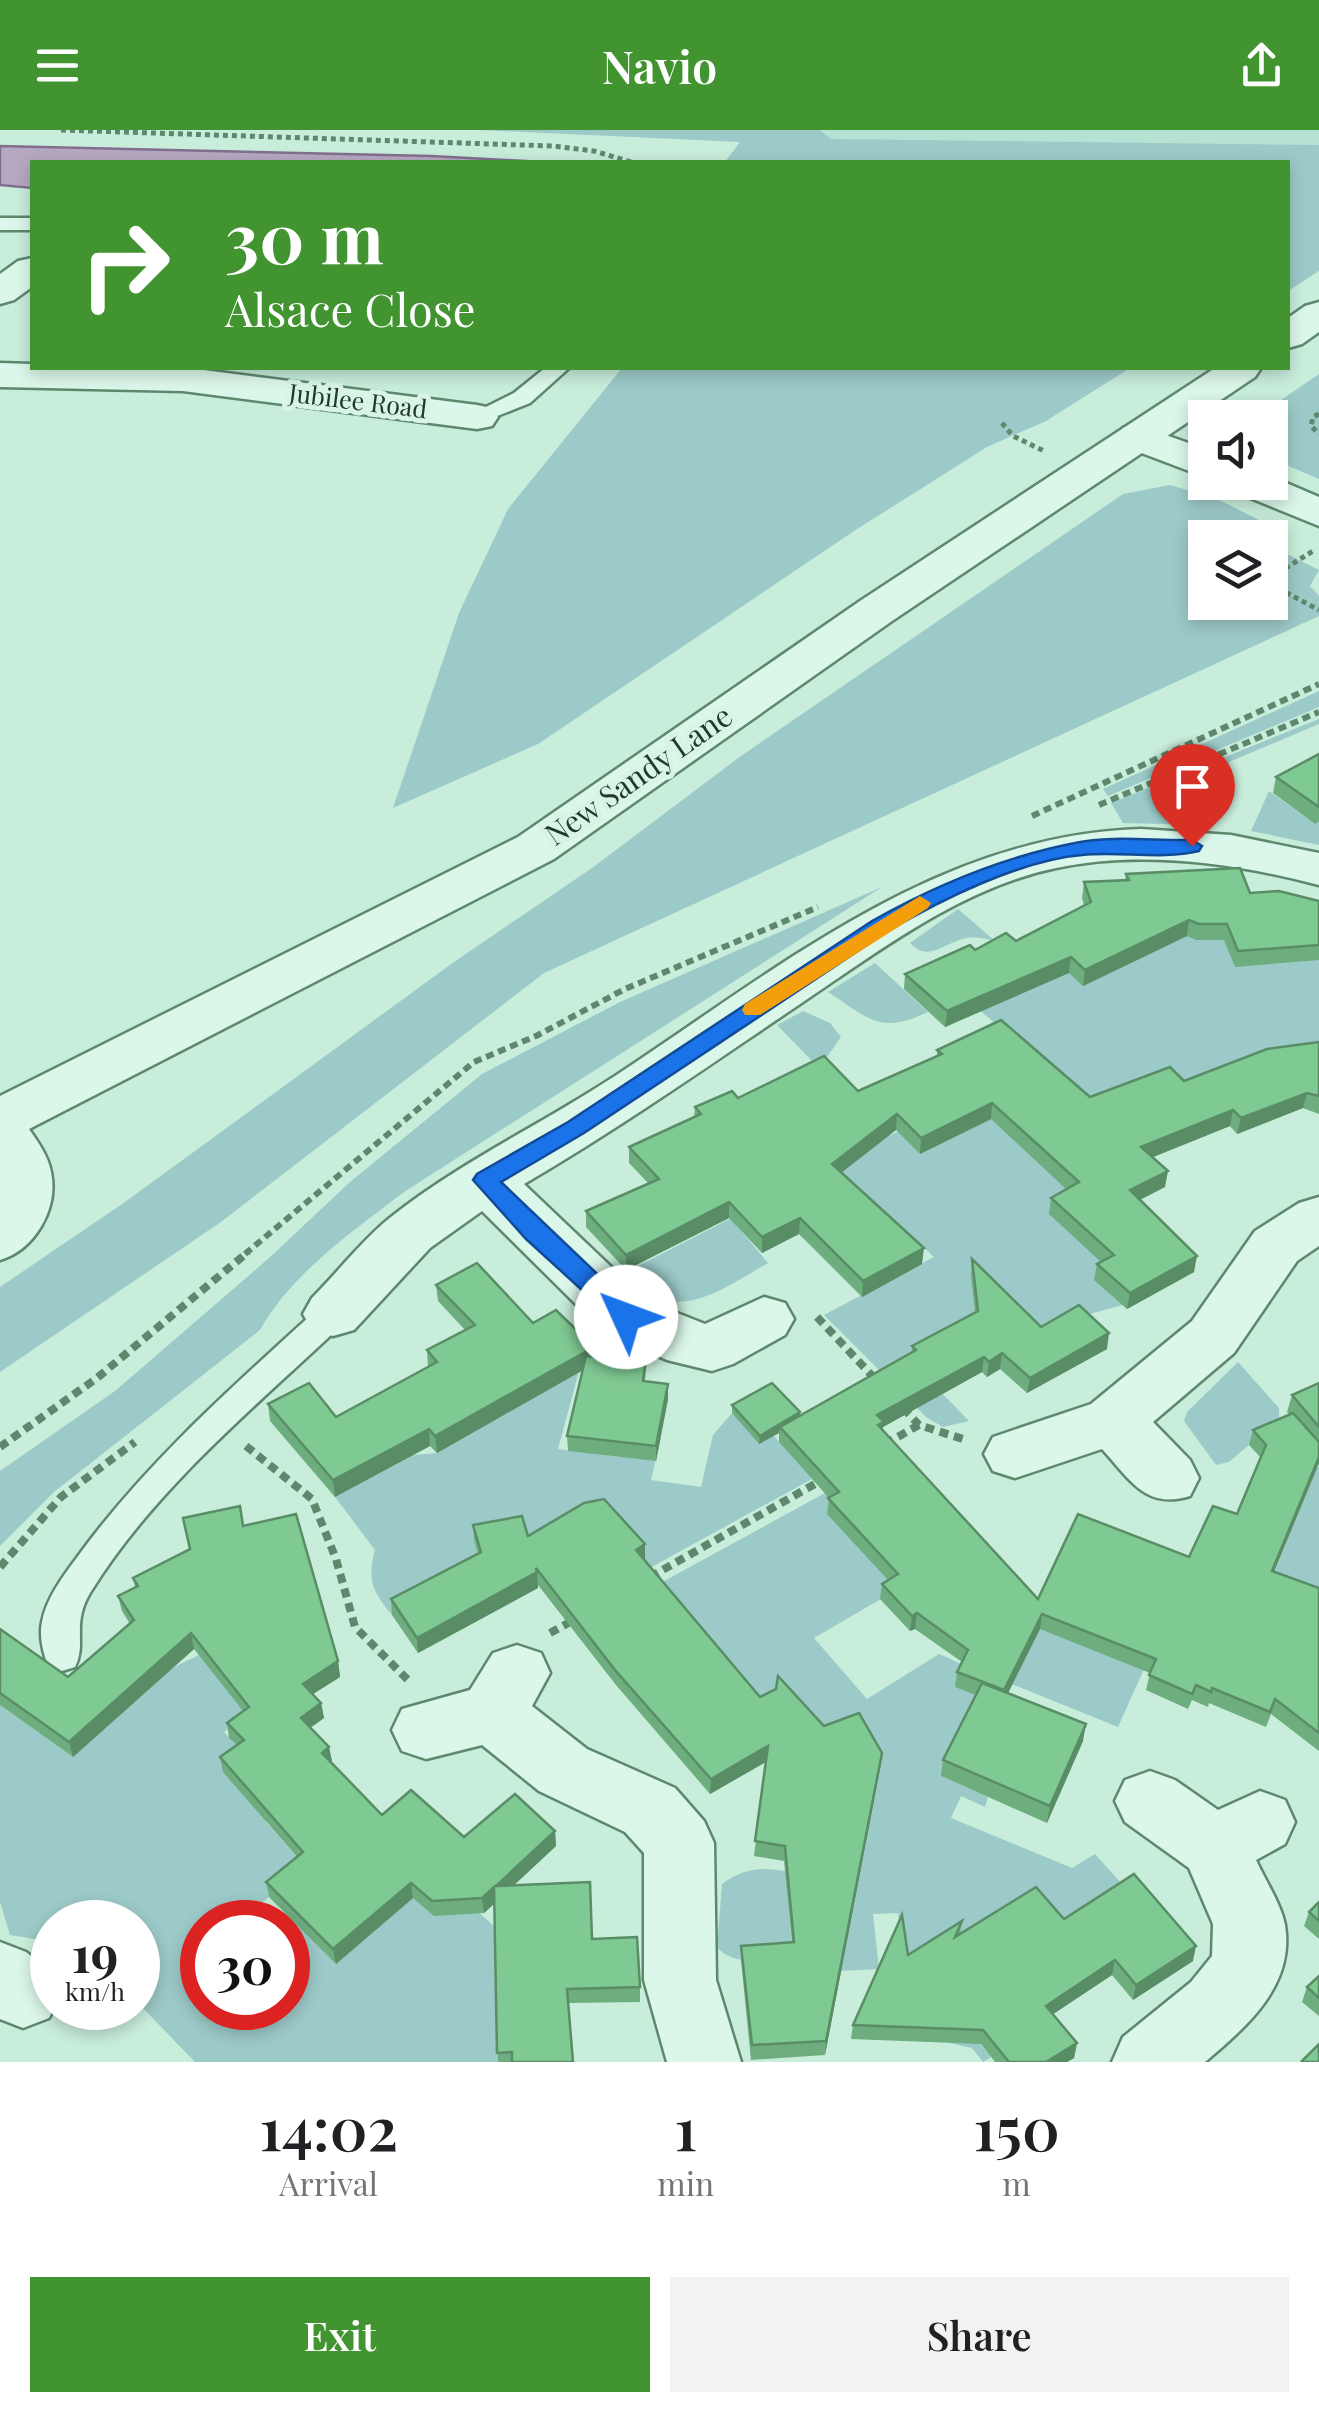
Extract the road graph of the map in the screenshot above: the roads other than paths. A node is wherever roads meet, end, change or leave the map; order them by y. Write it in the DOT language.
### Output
graph roads {
  1 [pos="0,224"];
  2 [pos="30,224"];
  3 [pos="30,270"];
  4 [pos="0,292"];
  5 [pos="1319,314"];
  6 [pos="1290,335"];
  7 [pos="556,370"];
  8 [pos="1237,370"];
  9 [pos="0,375"];
  10 [pos="477,416"];
  11 [pos="1138,437"];
  12 [pos="1188,457"];
  13 [pos="1288,500"];
  14 [pos="1319,514"];
  15 [pos="1319,869"];
  16 [pos="0,1120"];
  17 [pos="0,1132"];
  18 [pos="485,1180"];
  19 [pos="1319,1218"];
  20 [pos="0,1239"];
  21 [pos="332,1314"];
  22 [pos="790,1318"];
  23 [pos="1114,1422"];
  24 [pos="1015,1454"];
  25 [pos="1168,1478"];
  26 [pos="62,1656"];
  27 [pos="418,1706"];
  28 [pos="1150,1801"];
  29 [pos="704,2062"];
  30 [pos="1149,2062"];
  1 -- 2 [label="lane"];
  3 -- 4 [label="street"];
  5 -- 6 [label="street"];
  7 -- 10 [label="lane"];
  8 -- 11 [label="street, New Sandy Lane"];
  9 -- 10 [label="street, Jubilee Road"];
  11 -- 12 [label="street"];
  11 -- 16 [label="street, New Sandy Lane"];
  13 -- 14 [label="street"];
  15 -- 18 [label="street"];
  17 -- 20 [label="street"];
  18 -- 21 [label="street"];
  18 -- 22 [label="street"];
  19 -- 23 [label="street"];
  21 -- 26 [label="lane"];
  23 -- 24 [label="street"];
  23 -- 25 [label="street"];
  27 -- 29 [label="street"];
  28 -- 30 [label="street"];
}
